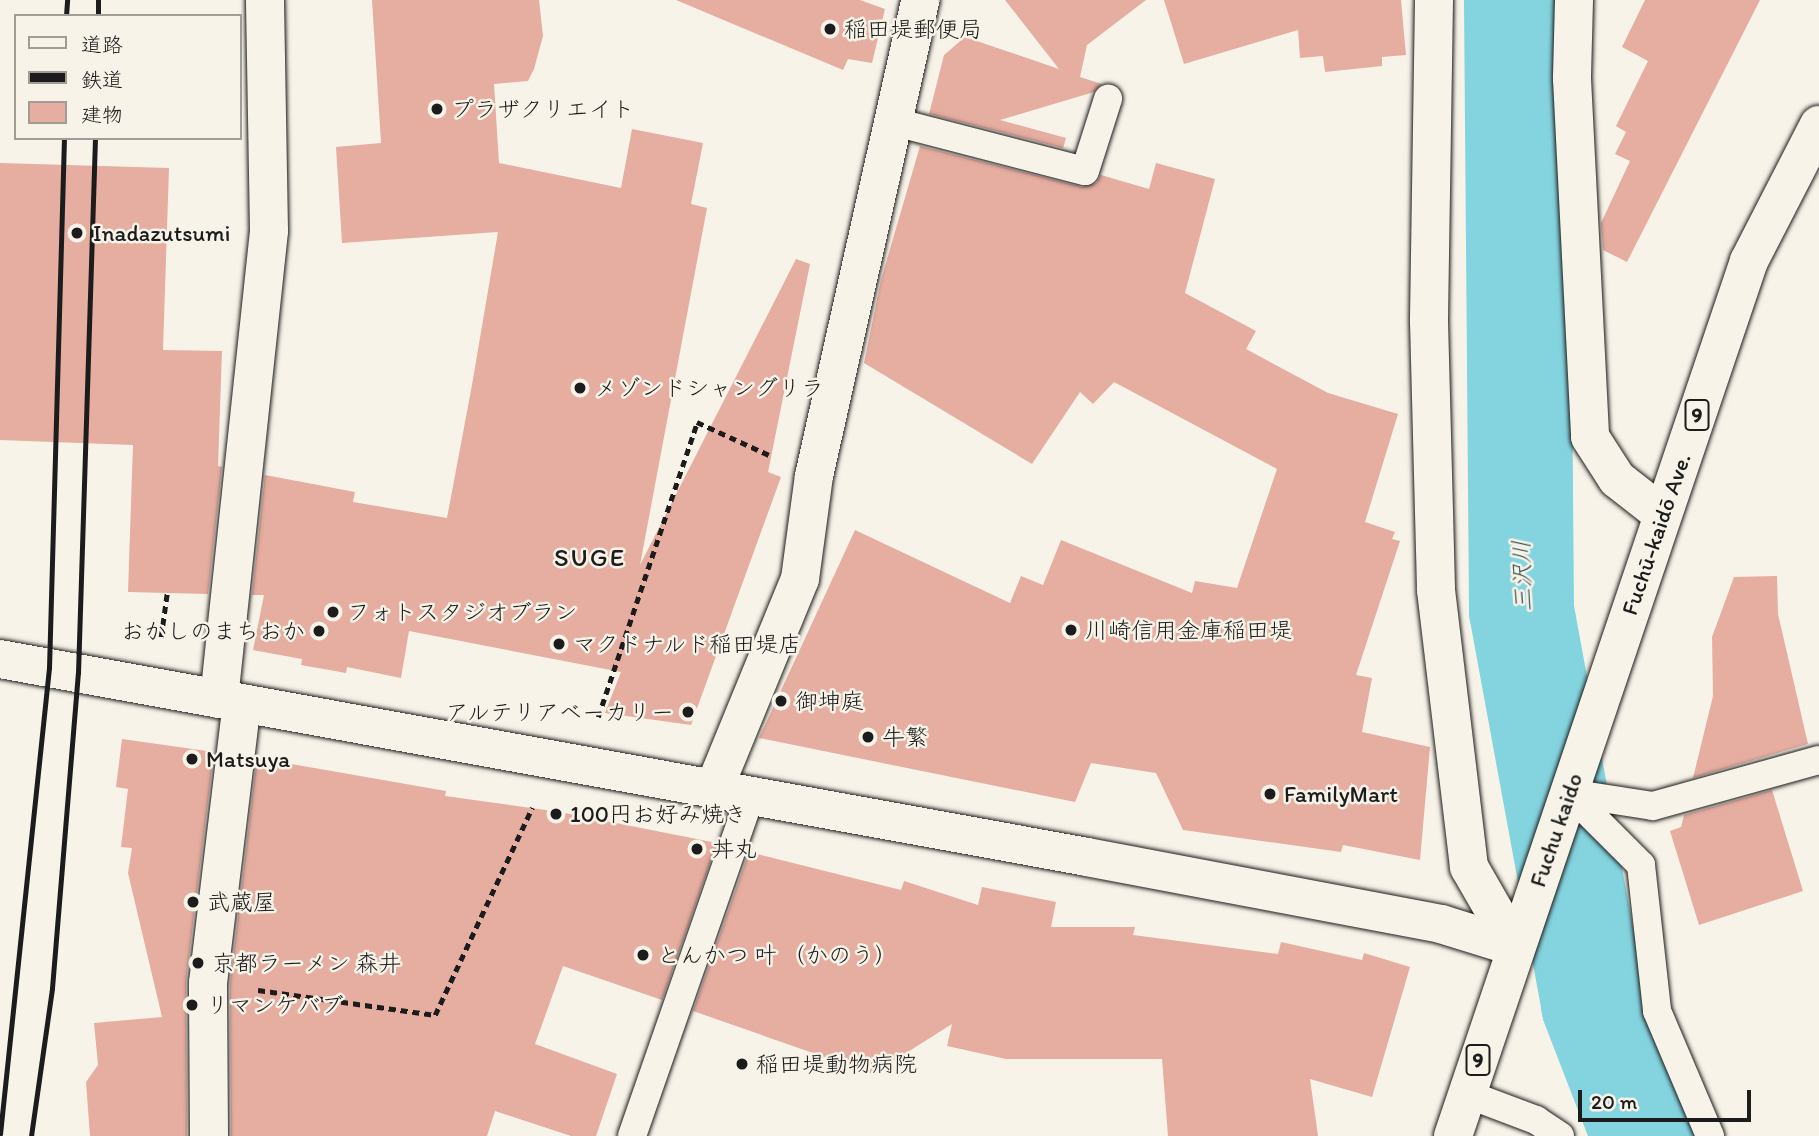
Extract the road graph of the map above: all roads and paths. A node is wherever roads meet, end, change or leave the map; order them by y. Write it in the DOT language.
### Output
graph roads {
  1 [pos="265,0"];
  2 [pos="920,0"];
  3 [pos="1434,0"];
  4 [pos="1574,0"];
  5 [pos="1108,99"];
  6 [pos="891,121"];
  7 [pos="1819,125"];
  8 [pos="814,477"];
  9 [pos="1663,515"];
  10 [pos="167,593"];
  11 [pos="160,651"];
  12 [pos="0,659"];
  13 [pos="231,701"];
  14 [pos="594,730"];
  15 [pos="1819,760"];
  16 [pos="1569,793"];
  17 [pos="732,794"];
  18 [pos="532,806"];
  19 [pos="1498,942"];
  20 [pos="208,983"];
  21 [pos="1467,1094"];
  22 [pos="209,1136"];
  23 [pos="632,1136"];
  24 [pos="1453,1136"];
  25 [pos="1560,1136"];
  26 [pos="1710,1136"];
  1 -- 13 [label="street"];
  2 -- 6 [label="street"];
  3 -- 19 [label="street"];
  4 -- 9 [label="street"];
  5 -- 6 [label="lane"];
  6 -- 8 [label="street"];
  7 -- 9 [label="street, Fuchū-kaidō Ave. / 9"];
  8 -- 14 [label="path"];
  8 -- 17 [label="street"];
  9 -- 16 [label="street, Fuchu kaido / 9"];
  10 -- 11 [label="path"];
  12 -- 13 [label="street"];
  13 -- 17 [label="street"];
  13 -- 20 [label="street"];
  15 -- 16 [label="lane"];
  16 -- 19 [label="street, Fuchu kaido / 9"];
  16 -- 26 [label="lane"];
  17 -- 19 [label="street"];
  17 -- 23 [label="lane"];
  18 -- 20 [label="path"];
  19 -- 21 [label="street, 9"];
  20 -- 22 [label="street"];
  21 -- 24 [label="street, 9"];
  21 -- 25 [label="lane"];
}
